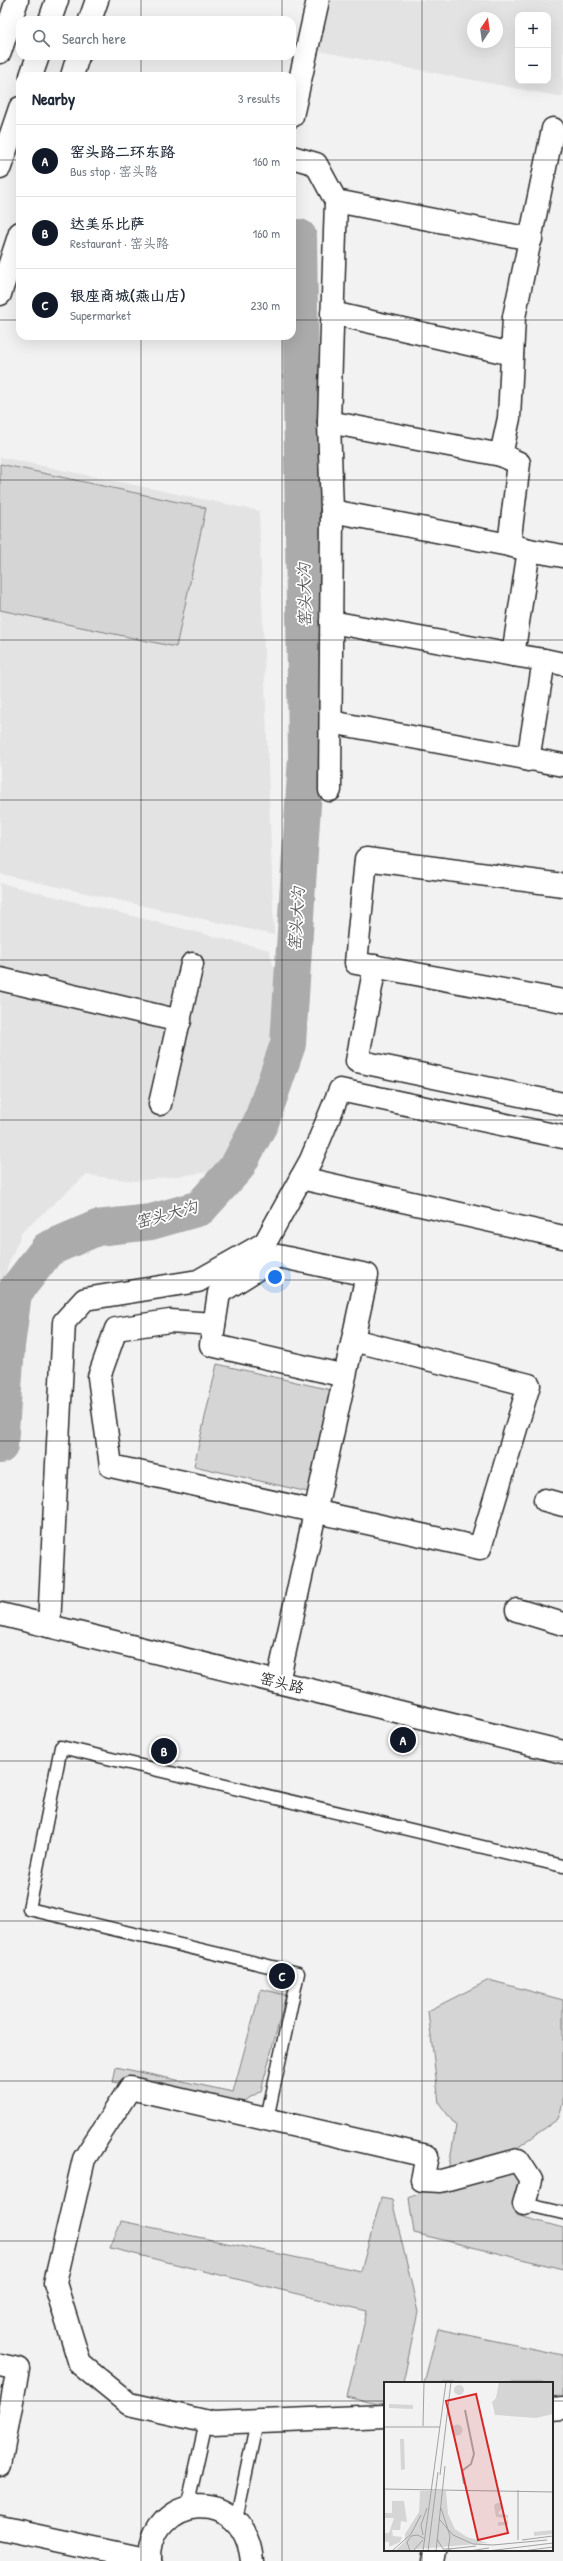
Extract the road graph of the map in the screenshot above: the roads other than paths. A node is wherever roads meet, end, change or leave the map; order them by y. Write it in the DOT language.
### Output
graph roads {
  1 [pos="17,0"];
  2 [pos="57,0"];
  3 [pos="97,0"];
  4 [pos="318,0"];
  5 [pos="51,16"];
  6 [pos="91,16"];
  7 [pos="0,52"];
  8 [pos="37,60"];
  9 [pos="77,60"];
  10 [pos="32,72"];
  11 [pos="73,72"];
  12 [pos="296,98"];
  13 [pos="16,120"];
  14 [pos="553,129"];
  15 [pos="296,158"];
  16 [pos="0,167"];
  17 [pos="336,201"];
  18 [pos="530,239"];
  19 [pos="16,245"];
  20 [pos="0,294"];
  21 [pos="332,313"];
  22 [pos="512,354"];
  23 [pos="329,422"];
  24 [pos="500,455"];
  25 [pos="332,512"];
  26 [pos="519,547"];
  27 [pos="563,556"];
  28 [pos="331,622"];
  29 [pos="513,655"];
  30 [pos="554,662"];
  31 [pos="331,722"];
  32 [pos="528,760"];
  33 [pos="563,765"];
  34 [pos="330,790"];
  35 [pos="563,885"];
  36 [pos="192,964"];
  37 [pos="375,966"];
  38 [pos="0,979"];
  39 [pos="563,1001"];
  40 [pos="180,1021"];
  41 [pos="160,1104"];
  42 [pos="563,1104"];
  43 [pos="563,1137"];
  44 [pos="301,1178"];
  45 [pos="563,1237"];
  46 [pos="214,1324"];
  47 [pos="352,1340"];
  48 [pos="345,1376"];
  49 [pos="315,1512"];
  50 [pos="517,1610"];
  51 [pos="0,1614"];
  52 [pos="563,1624"];
  53 [pos="49,1626"];
  54 [pos="278,1682"];
  55 [pos="563,1752"];
  56 [pos="563,1866"];
  57 [pos="267,2119"];
  58 [pos="524,2204"];
  59 [pos="563,2213"];
  60 [pos="0,2365"];
  61 [pos="563,2408"];
  62 [pos="553,2409"];
  63 [pos="384,2416"];
  64 [pos="257,2421"];
  65 [pos="206,2422"];
  66 [pos="0,2465"];
  67 [pos="187,2508"];
  68 [pos="236,2520"];
  69 [pos="0,2528"];
  70 [pos="434,2551"];
  71 [pos="150,2560"];
  72 [pos="252,2561"];
  73 [pos="432,2561"];
  1 -- 7 [label="main road"];
  2 -- 5 [label="main road"];
  3 -- 6 [label="main road"];
  4 -- 12 [label="main road"];
  8 -- 10 [label="main road"];
  9 -- 11 [label="main road"];
  13 -- 16 [label="main road"];
  14 -- 18 [label="main road"];
  15 -- 17 [label="main road"];
  17 -- 18 [label="main road"];
  17 -- 21 [label="main road"];
  18 -- 22 [label="main road"];
  19 -- 20 [label="main road"];
  21 -- 22 [label="main road"];
  21 -- 23 [label="main road"];
  22 -- 24 [label="main road"];
  23 -- 24 [label="main road"];
  23 -- 25 [label="main road"];
  24 -- 26 [label="main road"];
  25 -- 26 [label="main road"];
  25 -- 28 [label="main road"];
  26 -- 27 [label="main road"];
  26 -- 29 [label="main road"];
  28 -- 29 [label="main road"];
  28 -- 31 [label="main road"];
  29 -- 30 [label="main road"];
  30 -- 32 [label="main road"];
  31 -- 32 [label="main road"];
  31 -- 34 [label="main road"];
  32 -- 33 [label="main road"];
  35 -- 37 [label="main road"];
  36 -- 40 [label="main road"];
  37 -- 39 [label="main road"];
  37 -- 42 [label="main road"];
  38 -- 40 [label="main road"];
  40 -- 41 [label="main road"];
  43 -- 44 [label="main road"];
  44 -- 45 [label="main road"];
  44 -- 53 [label="main road"];
  46 -- 47 [label="main road"];
  46 -- 48 [label="main road"];
  46 -- 49 [label="main road"];
  47 -- 48 [label="main road"];
  47 -- 49 [label="main road"];
  48 -- 49 [label="main road"];
  49 -- 54 [label="main road"];
  50 -- 52 [label="main road"];
  51 -- 53 [label="main road, 窑头路"];
  53 -- 54 [label="main road, 窑头路"];
  54 -- 55 [label="main road, 窑头路"];
  56 -- 57 [label="lane"];
  57 -- 58 [label="main road"];
  57 -- 65 [label="main road"];
  58 -- 59 [label="lane"];
  60 -- 66 [label="main road"];
  61 -- 62 [label="main road"];
  63 -- 64 [label="main road"];
  64 -- 65 [label="main road"];
  64 -- 68 [label="lane"];
  65 -- 67 [label="lane"];
  67 -- 68 [label="main road"];
  67 -- 71 [label="main road"];
  68 -- 72 [label="main road"];
  69 -- 71 [label="main road"];
  70 -- 73 [label="main road"];
}
